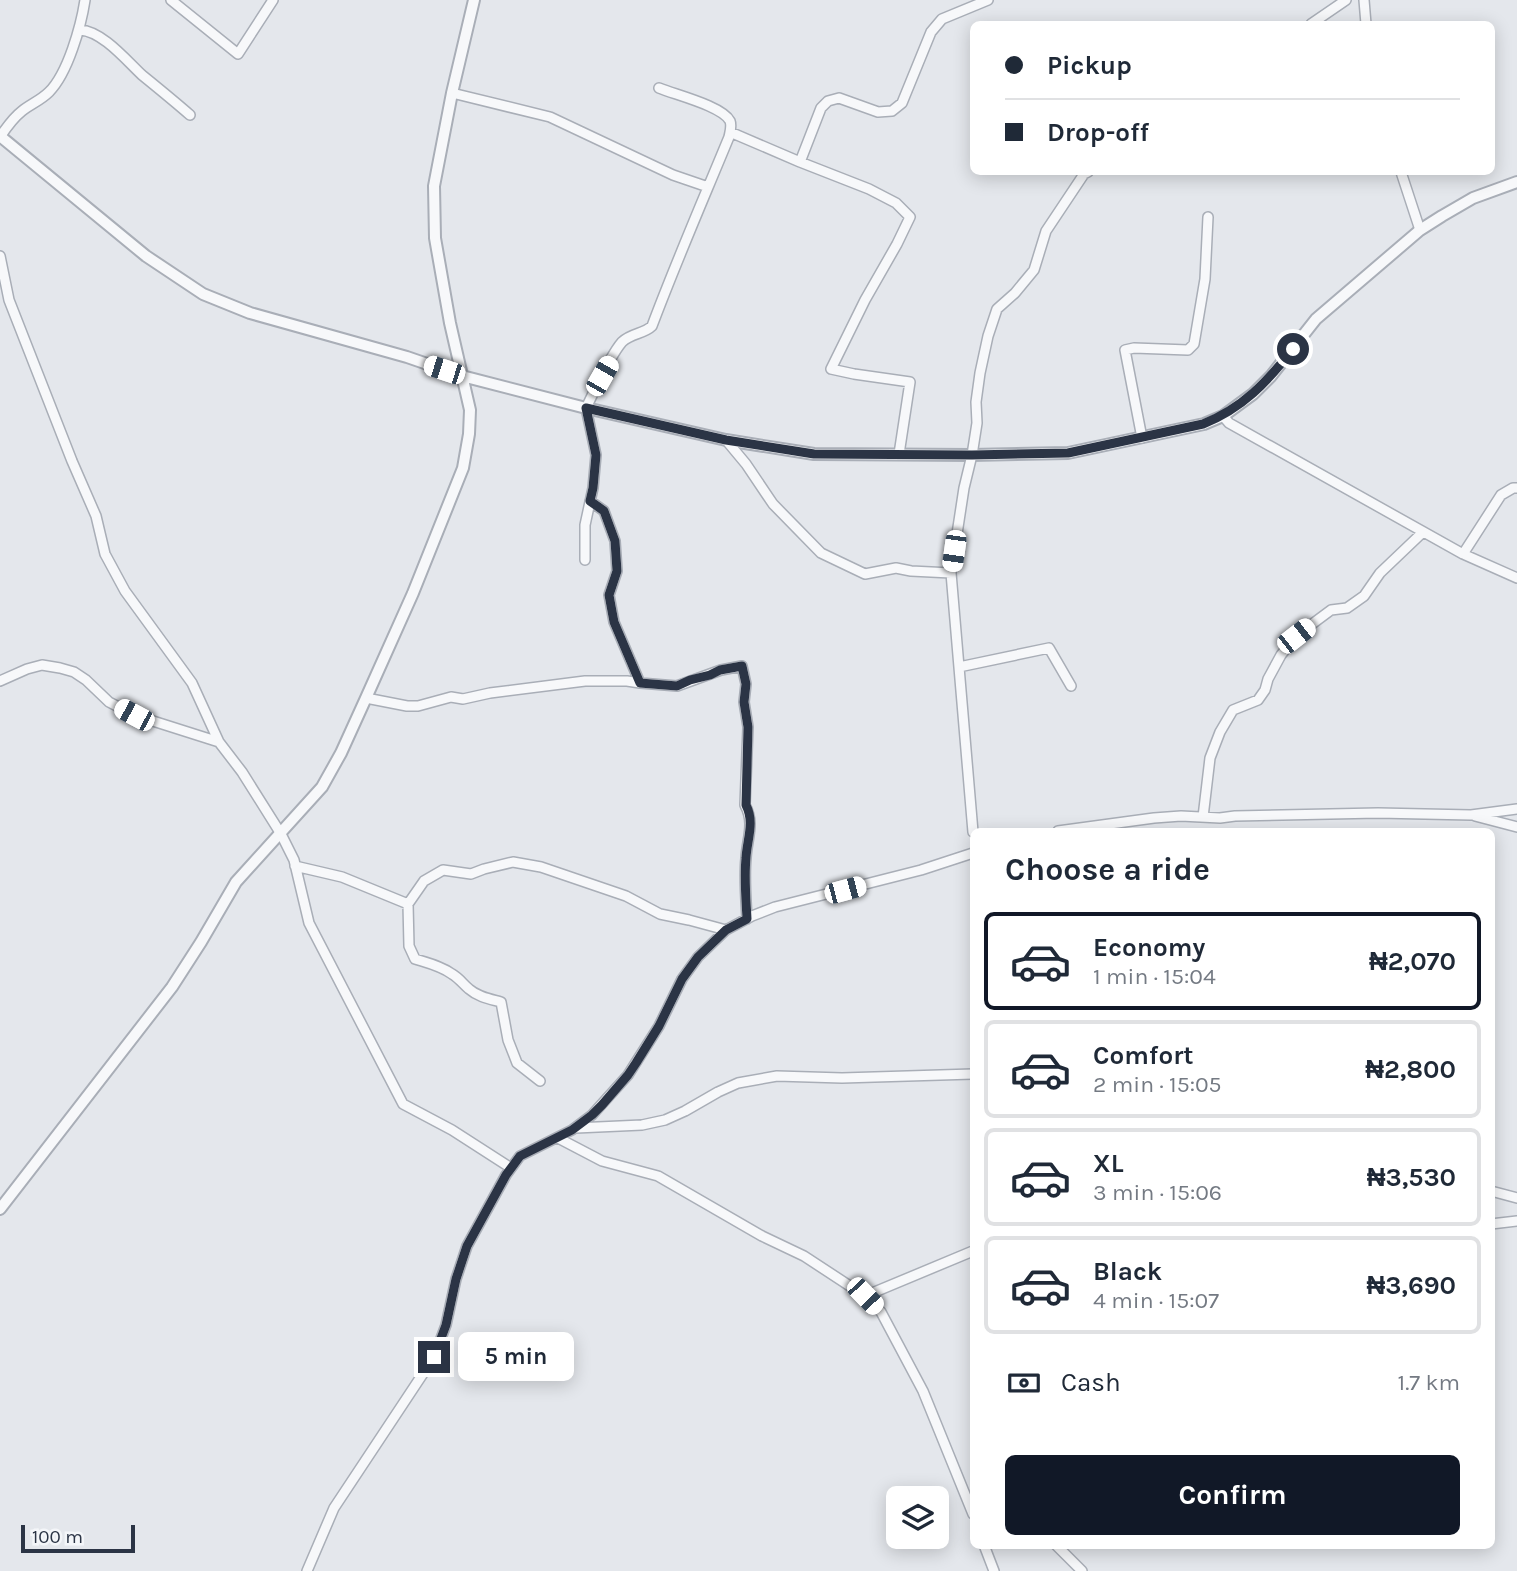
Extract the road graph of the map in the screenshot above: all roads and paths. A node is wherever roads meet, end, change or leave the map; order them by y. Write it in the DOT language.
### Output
graph roads {
  1 [pos="85,0"];
  2 [pos="171,0"];
  3 [pos="273,0"];
  4 [pos="474,0"];
  5 [pos="988,0"];
  6 [pos="1346,0"];
  7 [pos="1364,0"];
  8 [pos="1315,21"];
  9 [pos="1366,21"];
  10 [pos="80,30"];
  11 [pos="659,88"];
  12 [pos="452,93"];
  13 [pos="190,115"];
  14 [pos="730,132"];
  15 [pos="0,137"];
  16 [pos="800,162"];
  17 [pos="1083,175"];
  18 [pos="1402,175"];
  19 [pos="1517,182"];
  20 [pos="708,187"];
  21 [pos="1208,216"];
  22 [pos="1420,230"];
  23 [pos="0,256"];
  24 [pos="462,376"];
  25 [pos="586,408"];
  26 [pos="1223,416"];
  27 [pos="1142,438"];
  28 [pos="726,440"];
  29 [pos="899,454"];
  30 [pos="972,455"];
  31 [pos="1517,488"];
  32 [pos="590,501"];
  33 [pos="1423,533"];
  34 [pos="1463,554"];
  35 [pos="585,560"];
  36 [pos="951,573"];
  37 [pos="1517,578"];
  38 [pos="959,667"];
  39 [pos="0,681"];
  40 [pos="640,683"];
  41 [pos="1071,686"];
  42 [pos="366,698"];
  43 [pos="219,742"];
  44 [pos="1517,809"];
  45 [pos="1471,815"];
  46 [pos="1203,817"];
  47 [pos="1517,827"];
  48 [pos="973,828"];
  49 [pos="1080,828"];
  50 [pos="281,834"];
  51 [pos="970,853"];
  52 [pos="295,866"];
  53 [pos="408,904"];
  54 [pos="747,919"];
  55 [pos="726,930"];
  56 [pos="970,1074"];
  57 [pos="540,1081"];
  58 [pos="576,1128"];
  59 [pos="558,1138"];
  60 [pos="511,1168"];
  61 [pos="1495,1192"];
  62 [pos="1517,1198"];
  63 [pos="0,1209"];
  64 [pos="1517,1221"];
  65 [pos="1495,1224"];
  66 [pos="970,1252"];
  67 [pos="865,1296"];
  68 [pos="961,1481"];
  69 [pos="970,1485"];
  70 [pos="970,1506"];
  71 [pos="985,1549"];
  72 [pos="1060,1549"];
  73 [pos="307,1571"];
  74 [pos="993,1571"];
  75 [pos="1082,1571"];
  1 -- 10 [label="street"];
  2 -- 3 [label="street"];
  4 -- 12 [label="street"];
  5 -- 16 [label="street"];
  6 -- 8 [label="street"];
  7 -- 9 [label="street"];
  10 -- 13 [label="street"];
  10 -- 15 [label="street"];
  11 -- 14 [label="street"];
  12 -- 20 [label="street"];
  12 -- 24 [label="street"];
  14 -- 16 [label="street"];
  14 -- 20 [label="street"];
  15 -- 24 [label="street"];
  16 -- 29 [label="street"];
  17 -- 30 [label="street"];
  18 -- 22 [label="street"];
  19 -- 22 [label="street"];
  20 -- 25 [label="street"];
  21 -- 27 [label="street"];
  22 -- 26 [label="street"];
  23 -- 43 [label="street"];
  24 -- 25 [label="street"];
  24 -- 42 [label="street"];
  25 -- 28 [label="street"];
  25 -- 32 [label="street"];
  26 -- 27 [label="street"];
  26 -- 33 [label="street"];
  27 -- 30 [label="street"];
  28 -- 29 [label="street"];
  28 -- 36 [label="street"];
  29 -- 30 [label="street"];
  30 -- 36 [label="street"];
  31 -- 34 [label="street"];
  32 -- 35 [label="street"];
  32 -- 40 [label="street"];
  33 -- 34 [label="street"];
  33 -- 46 [label="street"];
  34 -- 37 [label="street"];
  36 -- 38 [label="street"];
  38 -- 41 [label="street"];
  38 -- 48 [label="street"];
  39 -- 43 [label="street"];
  40 -- 42 [label="street"];
  40 -- 54 [label="street"];
  42 -- 50 [label="street"];
  43 -- 50 [label="street"];
  44 -- 45 [label="street"];
  45 -- 46 [label="street"];
  45 -- 47 [label="street"];
  46 -- 49 [label="street"];
  50 -- 52 [label="street"];
  50 -- 63 [label="street"];
  51 -- 54 [label="street"];
  52 -- 53 [label="street"];
  52 -- 60 [label="street"];
  53 -- 55 [label="street"];
  53 -- 57 [label="street"];
  54 -- 55 [label="street"];
  55 -- 58 [label="street"];
  56 -- 58 [label="street"];
  58 -- 59 [label="street"];
  59 -- 60 [label="street"];
  59 -- 67 [label="street"];
  60 -- 73 [label="street"];
  61 -- 62 [label="street"];
  64 -- 65 [label="street"];
  66 -- 67 [label="street"];
  67 -- 68 [label="street"];
  68 -- 69 [label="street"];
  68 -- 70 [label="street"];
  71 -- 74 [label="street"];
  72 -- 75 [label="street"];
}
